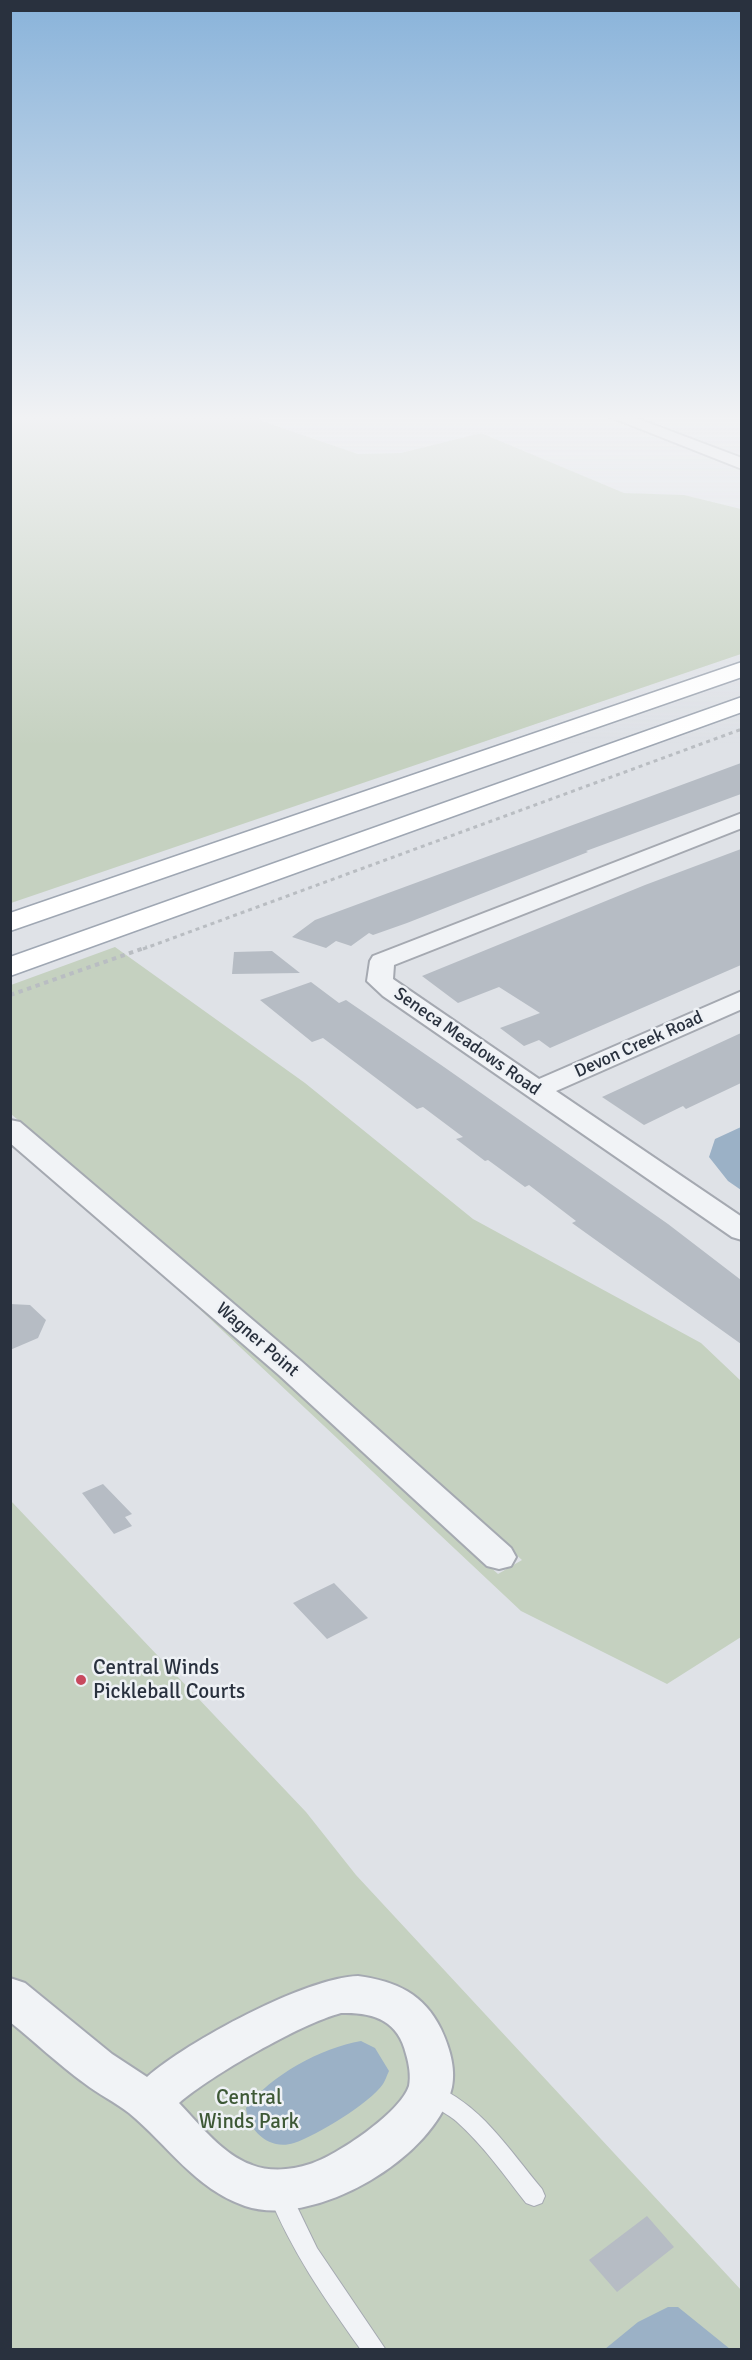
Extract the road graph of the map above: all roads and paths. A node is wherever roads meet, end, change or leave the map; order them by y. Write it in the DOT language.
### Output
graph roads {
  1 [pos="741,669"];
  2 [pos="741,704"];
  3 [pos="741,729"];
  4 [pos="741,820"];
  5 [pos="10,923"];
  6 [pos="10,967"];
  7 [pos="10,995"];
  8 [pos="741,999"];
  9 [pos="537,1090"];
  10 [pos="10,1128"];
  11 [pos="741,1231"];
  12 [pos="499,1557"];
  13 [pos="10,1996"];
  14 [pos="428,2093"];
  15 [pos="149,2103"];
  16 [pos="278,2190"];
  17 [pos="534,2196"];
  18 [pos="375,2349"];
  1 -- 5 [label="main road"];
  2 -- 6 [label="main road"];
  3 -- 7 [label="path"];
  4 -- 9 [label="street, Seneca Meadows Road"];
  8 -- 9 [label="street, Devon Creek Road"];
  9 -- 11 [label="street, Seneca Meadows Road"];
  10 -- 12 [label="street, Wagner Point"];
  13 -- 15 [label="street"];
  14 -- 15 [label="street"];
  14 -- 16 [label="street"];
  14 -- 17 [label="lane"];
  15 -- 16 [label="street"];
  16 -- 18 [label="lane"];
}
